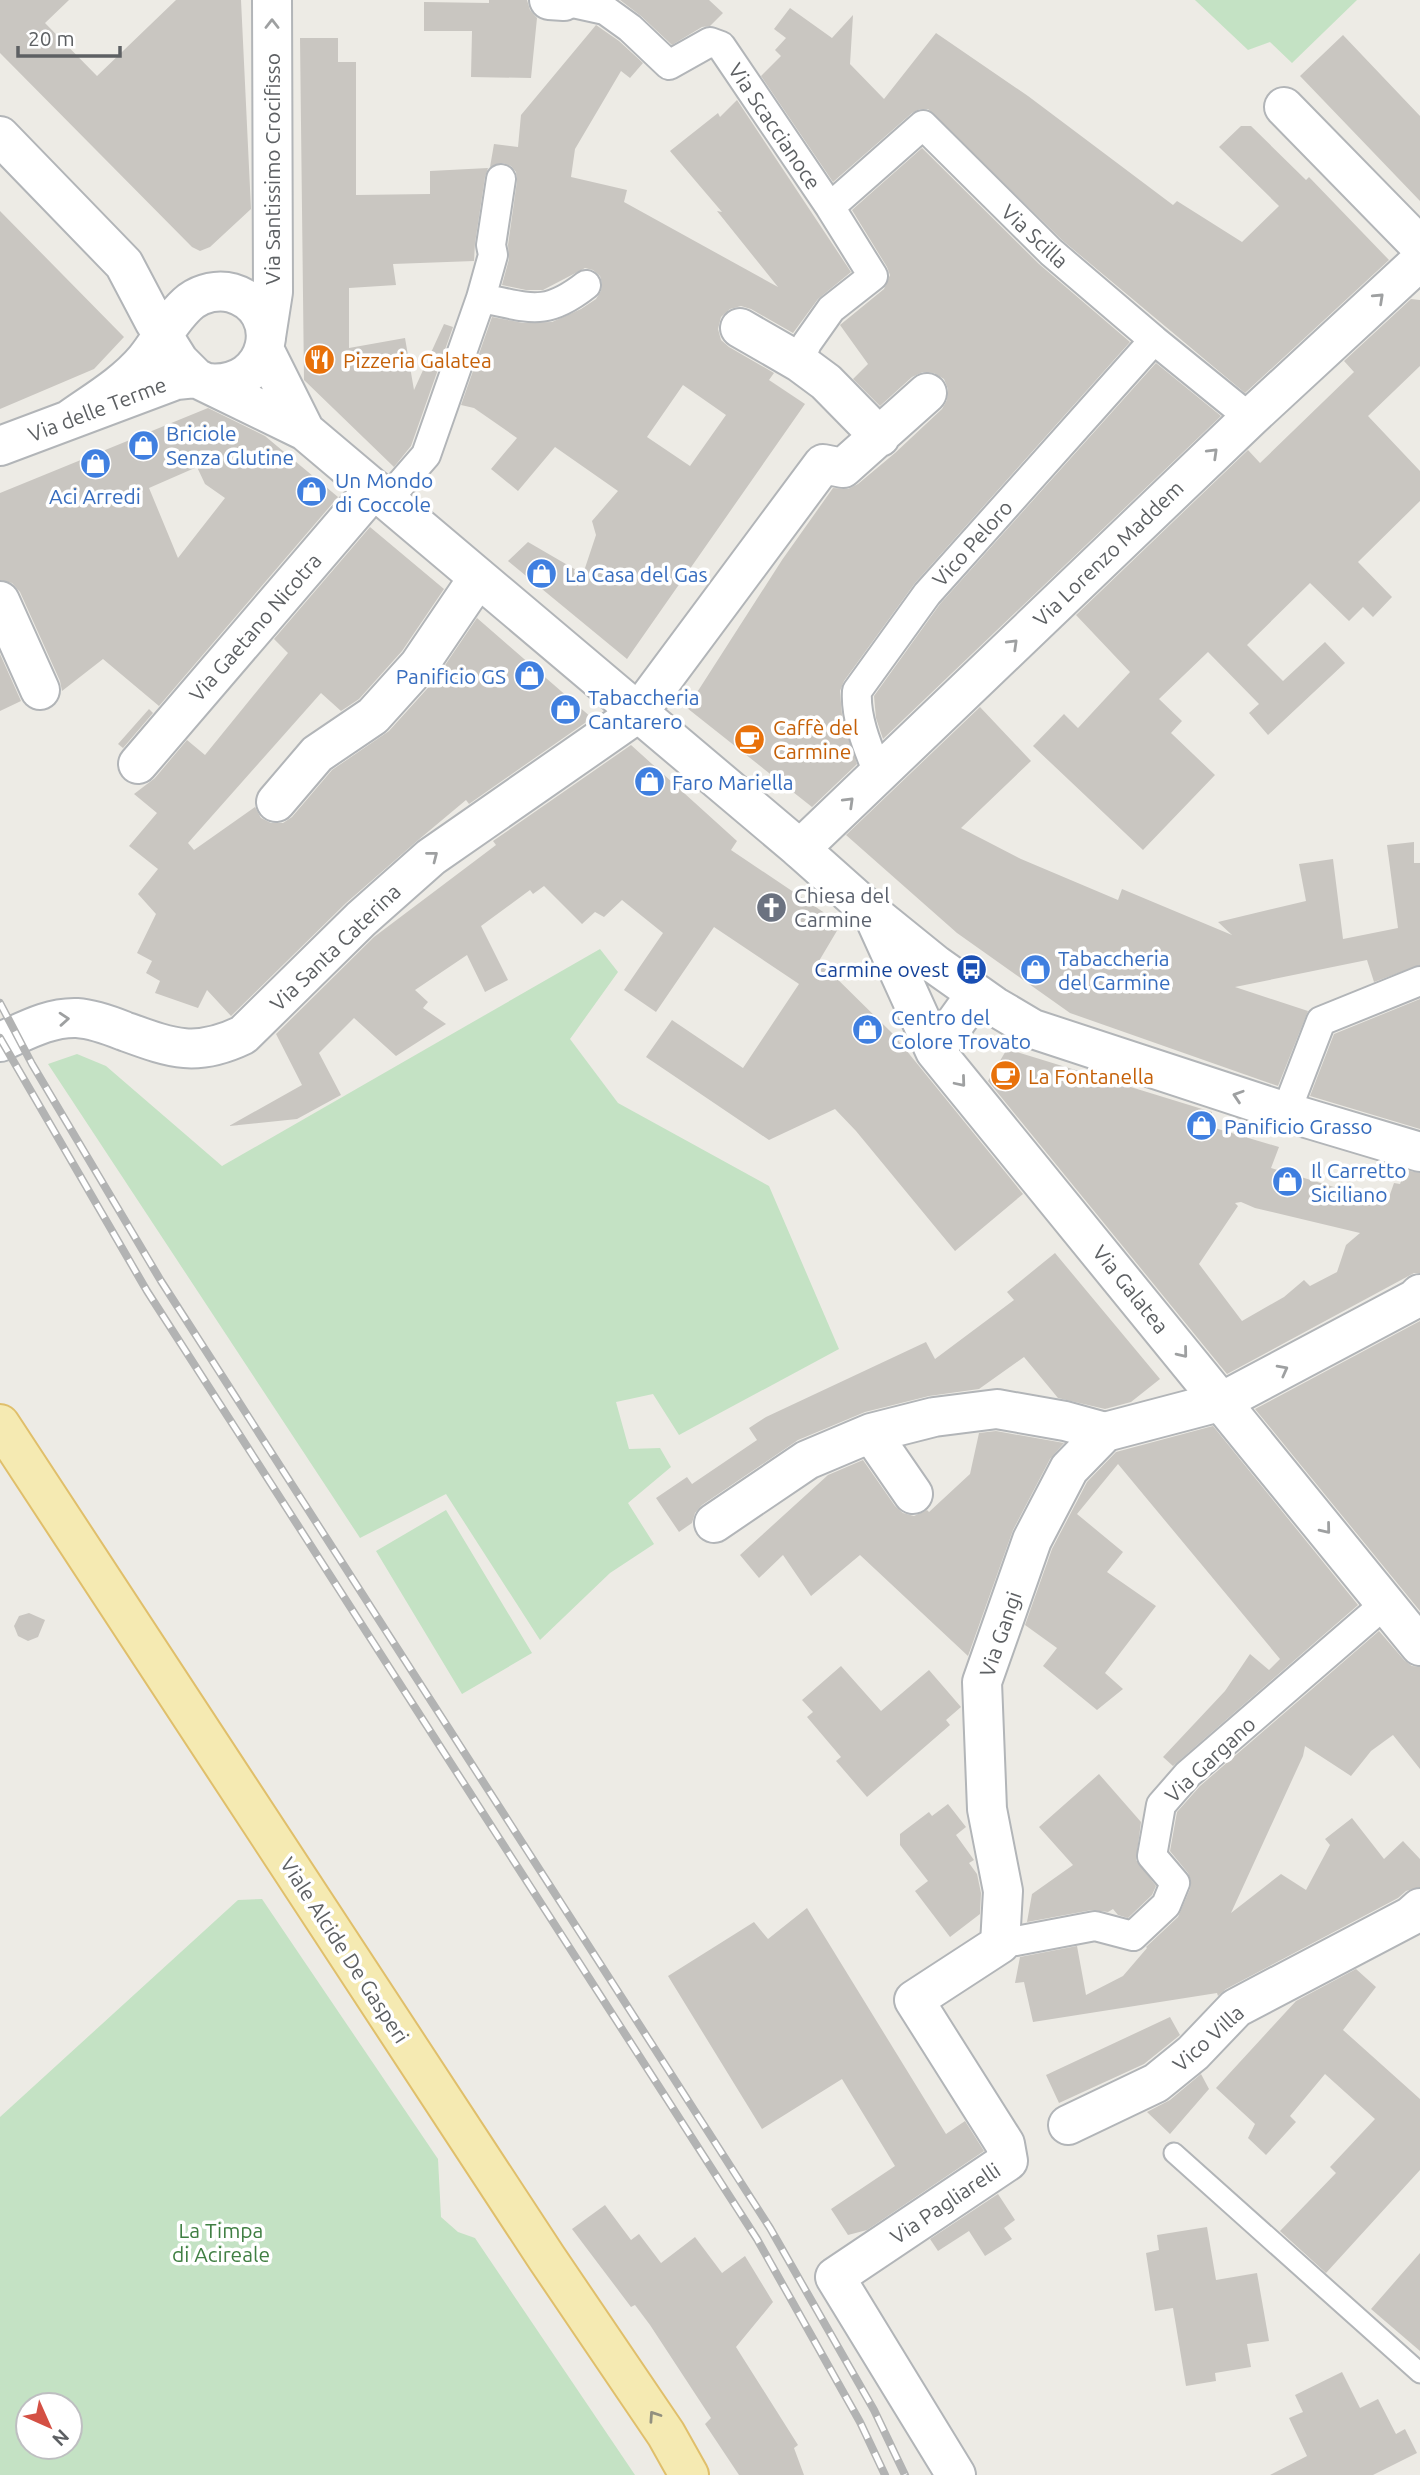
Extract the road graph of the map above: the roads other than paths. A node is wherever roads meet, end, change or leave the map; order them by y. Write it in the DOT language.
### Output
graph roads {
  1 [pos="272,0"];
  2 [pos="556,1"];
  3 [pos="1284,107"];
  4 [pos="0,136"];
  5 [pos="501,179"];
  6 [pos="830,207"];
  7 [pos="1420,246"];
  8 [pos="1420,261"];
  9 [pos="124,264"];
  10 [pos="586,285"];
  11 [pos="481,298"];
  12 [pos="740,328"];
  13 [pos="1154,340"];
  14 [pos="265,343"];
  15 [pos="188,345"];
  16 [pos="799,362"];
  17 [pos="927,393"];
  18 [pos="1250,418"];
  19 [pos="69,420"];
  20 [pos="304,431"];
  21 [pos="880,437"];
  22 [pos="0,446"];
  23 [pos="379,496"];
  24 [pos="478,578"];
  25 [pos="0,601"];
  26 [pos="40,690"];
  27 [pos="638,713"];
  28 [pos="138,764"];
  29 [pos="878,773"];
  30 [pos="276,802"];
  31 [pos="800,849"];
  32 [pos="873,914"];
  33 [pos="1420,981"];
  34 [pos="976,995"];
  35 [pos="0,1042"];
  36 [pos="935,1051"];
  37 [pos="1286,1112"];
  38 [pos="1420,1152"];
  39 [pos="1420,1294"];
  40 [pos="1223,1401"];
  41 [pos="0,1424"];
  42 [pos="1105,1432"];
  43 [pos="871,1433"];
  44 [pos="0,1468"];
  45 [pos="913,1494"];
  46 [pos="714,1523"];
  47 [pos="1386,1603"];
  48 [pos="1420,1646"];
  49 [pos="1420,1908"];
  50 [pos="1000,1944"];
  51 [pos="1068,2125"];
  52 [pos="1174,2153"];
  53 [pos="1420,2373"];
  54 [pos="664,2475"];
  55 [pos="689,2475"];
  56 [pos="956,2475"];
  14 -- 1 [label="street, Via Santissimo Crocifisso, one-way"];
  2 -- 6 [label="street, Via Scaccianoce"];
  3 -- 7 [label="street"];
  4 -- 9 [label="street"];
  5 -- 11 [label="street"];
  6 -- 13 [label="street, Via Scilla"];
  6 -- 16 [label="street, Via Scaccianoce"];
  18 -- 8 [label="street, Via Lorenzo Maddem, one-way"];
  9 -- 15 [label="street"];
  9 -- 15 [label="street"];
  10 -- 11 [label="street"];
  11 -- 23 [label="street"];
  12 -- 16 [label="street"];
  13 -- 18 [label="street, Via Scilla"];
  13 -- 29 [label="street, Vico Peloro"];
  14 -- 15 [label="street"];
  14 -- 15 [label="street"];
  14 -- 20 [label="street"];
  15 -- 19 [label="street"];
  15 -- 19 [label="street, Via delle Terme"];
  15 -- 20 [label="street"];
  16 -- 21 [label="street"];
  17 -- 21 [label="street"];
  29 -- 18 [label="street, Via Lorenzo Maddem, one-way"];
  19 -- 22 [label="street, Via delle Terme"];
  20 -- 23 [label="street"];
  21 -- 27 [label="street"];
  23 -- 24 [label="street"];
  23 -- 28 [label="street, Via Gaetano Nicotra"];
  24 -- 27 [label="street"];
  24 -- 30 [label="street"];
  25 -- 26 [label="street"];
  27 -- 31 [label="street"];
  35 -- 27 [label="street, Via Santa Caterina, one-way"];
  31 -- 29 [label="street, Via Lorenzo Maddem, one-way"];
  31 -- 32 [label="street"];
  32 -- 34 [label="street"];
  32 -- 36 [label="street, Via Galatea"];
  33 -- 37 [label="street"];
  34 -- 36 [label="street"];
  37 -- 34 [label="street, one-way"];
  36 -- 40 [label="street, Via Galatea, one-way"];
  37 -- 38 [label="street"];
  40 -- 39 [label="street, one-way"];
  40 -- 42 [label="street"];
  40 -- 47 [label="street, Via Galatea, one-way"];
  55 -- 41 [label="main road, Viale Alcide De Gasperi, one-way"];
  42 -- 43 [label="street"];
  42 -- 50 [label="street, Via Gangi"];
  43 -- 45 [label="street"];
  43 -- 46 [label="street"];
  44 -- 54 [label="main road, Viale Alcide De Gasperi"];
  47 -- 48 [label="street, Via Galatea"];
  47 -- 50 [label="street, Via Gargano"];
  49 -- 51 [label="street, Vico Villa"];
  50 -- 56 [label="street, Via Pagliarelli"];
  52 -- 53 [label="lane"];
}
